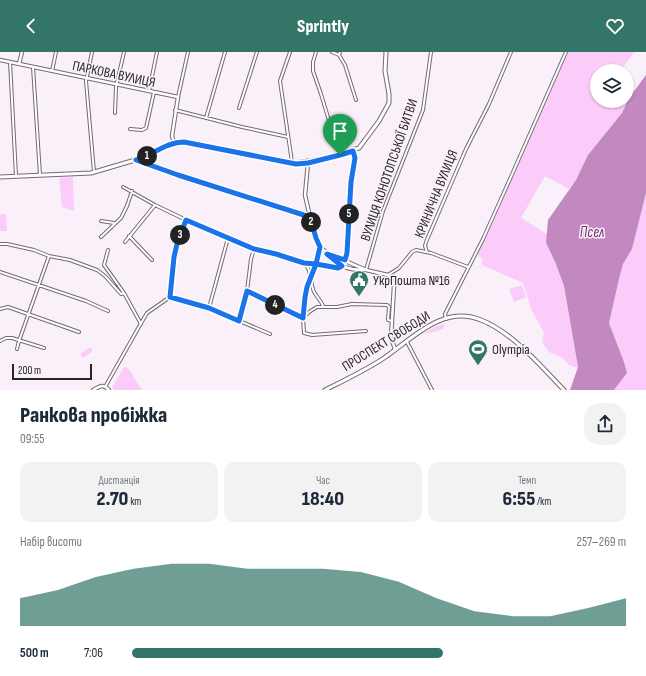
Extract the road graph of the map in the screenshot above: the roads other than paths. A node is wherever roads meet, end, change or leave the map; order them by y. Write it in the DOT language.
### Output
graph roads {
  1 [pos="22,52"];
  2 [pos="56,52"];
  3 [pos="92,52"];
  4 [pos="124,52"];
  5 [pos="157,52"];
  6 [pos="188,52"];
  7 [pos="225,52"];
  8 [pos="257,52"];
  9 [pos="290,52"];
  10 [pos="316,52"];
  11 [pos="332,52"];
  12 [pos="386,52"];
  13 [pos="431,52"];
  14 [pos="511,52"];
  15 [pos="566,52"];
  16 [pos="339,53"];
  17 [pos="0,60"];
  18 [pos="10,62"];
  19 [pos="19,64"];
  20 [pos="34,67"];
  21 [pos="52,71"];
  22 [pos="86,78"];
  23 [pos="117,84"];
  24 [pos="149,91"];
  25 [pos="154,92"];
  26 [pos="178,97"];
  27 [pos="356,100"];
  28 [pos="239,108"];
  29 [pos="175,110"];
  30 [pos="115,113"];
  31 [pos="206,118"];
  32 [pos="130,129"];
  33 [pos="288,137"];
  34 [pos="174,143"];
  35 [pos="353,151"];
  36 [pos="340,155"];
  37 [pos="136,160"];
  38 [pos="292,163"];
  39 [pos="308,163"];
  40 [pos="94,173"];
  41 [pos="40,175"];
  42 [pos="16,176"];
  43 [pos="0,177"];
  44 [pos="123,187"];
  45 [pos="132,191"];
  46 [pos="155,205"];
  47 [pos="310,217"];
  48 [pos="186,220"];
  49 [pos="102,221"];
  50 [pos="114,223"];
  51 [pos="129,236"];
  52 [pos="101,237"];
  53 [pos="228,238"];
  54 [pos="125,242"];
  55 [pos="0,244"];
  56 [pos="320,247"];
  57 [pos="254,249"];
  58 [pos="108,250"];
  59 [pos="427,252"];
  60 [pos="327,254"];
  61 [pos="49,256"];
  62 [pos="152,260"];
  63 [pos="345,260"];
  64 [pos="304,263"];
  65 [pos="316,264"];
  66 [pos="342,266"];
  67 [pos="468,267"];
  68 [pos="366,270"];
  69 [pos="0,272"];
  70 [pos="388,275"];
  71 [pos="311,277"];
  72 [pos="39,285"];
  73 [pos="247,291"];
  74 [pos="124,293"];
  75 [pos="170,297"];
  76 [pos="323,306"];
  77 [pos="209,308"];
  78 [pos="0,309"];
  79 [pos="108,311"];
  80 [pos="28,314"];
  81 [pos="303,318"];
  82 [pos="446,319"];
  83 [pos="239,321"];
  84 [pos="392,321"];
  85 [pos="141,324"];
  86 [pos="366,331"];
  87 [pos="79,332"];
  88 [pos="270,334"];
  89 [pos="0,341"];
  90 [pos="19,341"];
  91 [pos="406,341"];
  92 [pos="44,348"];
  93 [pos="17,349"];
  94 [pos="395,349"];
  95 [pos="105,387"];
  96 [pos="93,390"];
  97 [pos="109,390"];
  98 [pos="325,390"];
  99 [pos="432,390"];
  100 [pos="564,390"];
  1 -- 19 [label="street"];
  2 -- 21 [label="street"];
  3 -- 22 [label="street"];
  4 -- 23 [label="street"];
  5 -- 24 [label="street"];
  6 -- 26 [label="street"];
  7 -- 31 [label="street"];
  8 -- 28 [label="street"];
  9 -- 33 [label="street"];
  10 -- 36 [label="street"];
  11 -- 16 [label="street"];
  12 -- 35 [label="main road"];
  13 -- 68 [label="street, ВУЛИЦЯ КОНОТОПСЬКОЇ БИТВИ"];
  14 -- 59 [label="street, КРИНИЧНА ВУЛИЦЯ"];
  15 -- 67 [label="street"];
  16 -- 27 [label="street"];
  17 -- 18 [label="street, ПАРКОВА ВУЛИЦЯ"];
  18 -- 19 [label="street, ПАРКОВА ВУЛИЦЯ"];
  18 -- 42 [label="street"];
  19 -- 20 [label="street, ПАРКОВА ВУЛИЦЯ"];
  20 -- 21 [label="street, ПАРКОВА ВУЛИЦЯ"];
  20 -- 41 [label="street"];
  21 -- 22 [label="street, ПАРКОВА ВУЛИЦЯ"];
  22 -- 23 [label="street, ПАРКОВА ВУЛИЦЯ"];
  22 -- 40 [label="street"];
  23 -- 24 [label="street, ПАРКОВА ВУЛИЦЯ"];
  23 -- 30 [label="street"];
  24 -- 25 [label="street, ПАРКОВА ВУЛИЦЯ"];
  25 -- 26 [label="street, ПАРКОВА ВУЛИЦЯ"];
  25 -- 32 [label="street"];
  26 -- 29 [label="street"];
  29 -- 31 [label="street"];
  29 -- 34 [label="street"];
  31 -- 33 [label="street"];
  33 -- 38 [label="street"];
  34 -- 37 [label="main road"];
  34 -- 38 [label="main road"];
  35 -- 36 [label="main road"];
  35 -- 63 [label="street"];
  36 -- 39 [label="main road"];
  37 -- 40 [label="main road"];
  37 -- 47 [label="street"];
  38 -- 39 [label="main road"];
  39 -- 47 [label="street"];
  40 -- 41 [label="main road"];
  41 -- 42 [label="main road"];
  42 -- 43 [label="main road"];
  44 -- 45 [label="street"];
  45 -- 46 [label="street"];
  45 -- 50 [label="street"];
  46 -- 48 [label="street"];
  46 -- 51 [label="street"];
  47 -- 56 [label="street"];
  48 -- 53 [label="street"];
  48 -- 75 [label="street"];
  49 -- 50 [label="street"];
  50 -- 52 [label="street"];
  51 -- 54 [label="street"];
  51 -- 62 [label="street"];
  53 -- 57 [label="street"];
  53 -- 77 [label="street"];
  55 -- 61 [label="street"];
  56 -- 60 [label="street"];
  56 -- 65 [label="street"];
  57 -- 64 [label="street"];
  57 -- 73 [label="street"];
  58 -- 74 [label="street"];
  59 -- 67 [label="street"];
  59 -- 70 [label="street, КРИНИЧНА ВУЛИЦЯ"];
  60 -- 63 [label="street"];
  60 -- 66 [label="street"];
  61 -- 72 [label="street"];
  61 -- 74 [label="street"];
  63 -- 68 [label="street"];
  64 -- 65 [label="street"];
  64 -- 71 [label="street"];
  65 -- 66 [label="street"];
  65 -- 71 [label="street"];
  66 -- 68 [label="street"];
  67 -- 82 [label="street"];
  68 -- 70 [label="street"];
  69 -- 72 [label="street"];
  70 -- 84 [label="street"];
  71 -- 76 [label="street"];
  71 -- 81 [label="street"];
  72 -- 79 [label="street"];
  72 -- 80 [label="street"];
  73 -- 81 [label="street"];
  73 -- 83 [label="street"];
  74 -- 85 [label="street"];
  75 -- 77 [label="street"];
  75 -- 85 [label="street"];
  76 -- 81 [label="street"];
  76 -- 84 [label="street"];
  77 -- 83 [label="street"];
  78 -- 80 [label="street"];
  80 -- 87 [label="street"];
  80 -- 90 [label="street"];
  81 -- 86 [label="street"];
  82 -- 91 [label="main road, ПРОСПЕКТ СВОБОДИ"];
  82 -- 100 [label="main road, ПРОСПЕКТ СВОБОДИ"];
  83 -- 88 [label="street"];
  84 -- 94 [label="street"];
  85 -- 95 [label="street"];
  89 -- 90 [label="street"];
  90 -- 92 [label="street"];
  90 -- 93 [label="street"];
  91 -- 94 [label="main road, ПРОСПЕКТ СВОБОДИ"];
  91 -- 99 [label="street"];
  94 -- 98 [label="main road, ПРОСПЕКТ СВОБОДИ"];
  95 -- 96 [label="street"];
  95 -- 97 [label="street"];
}
